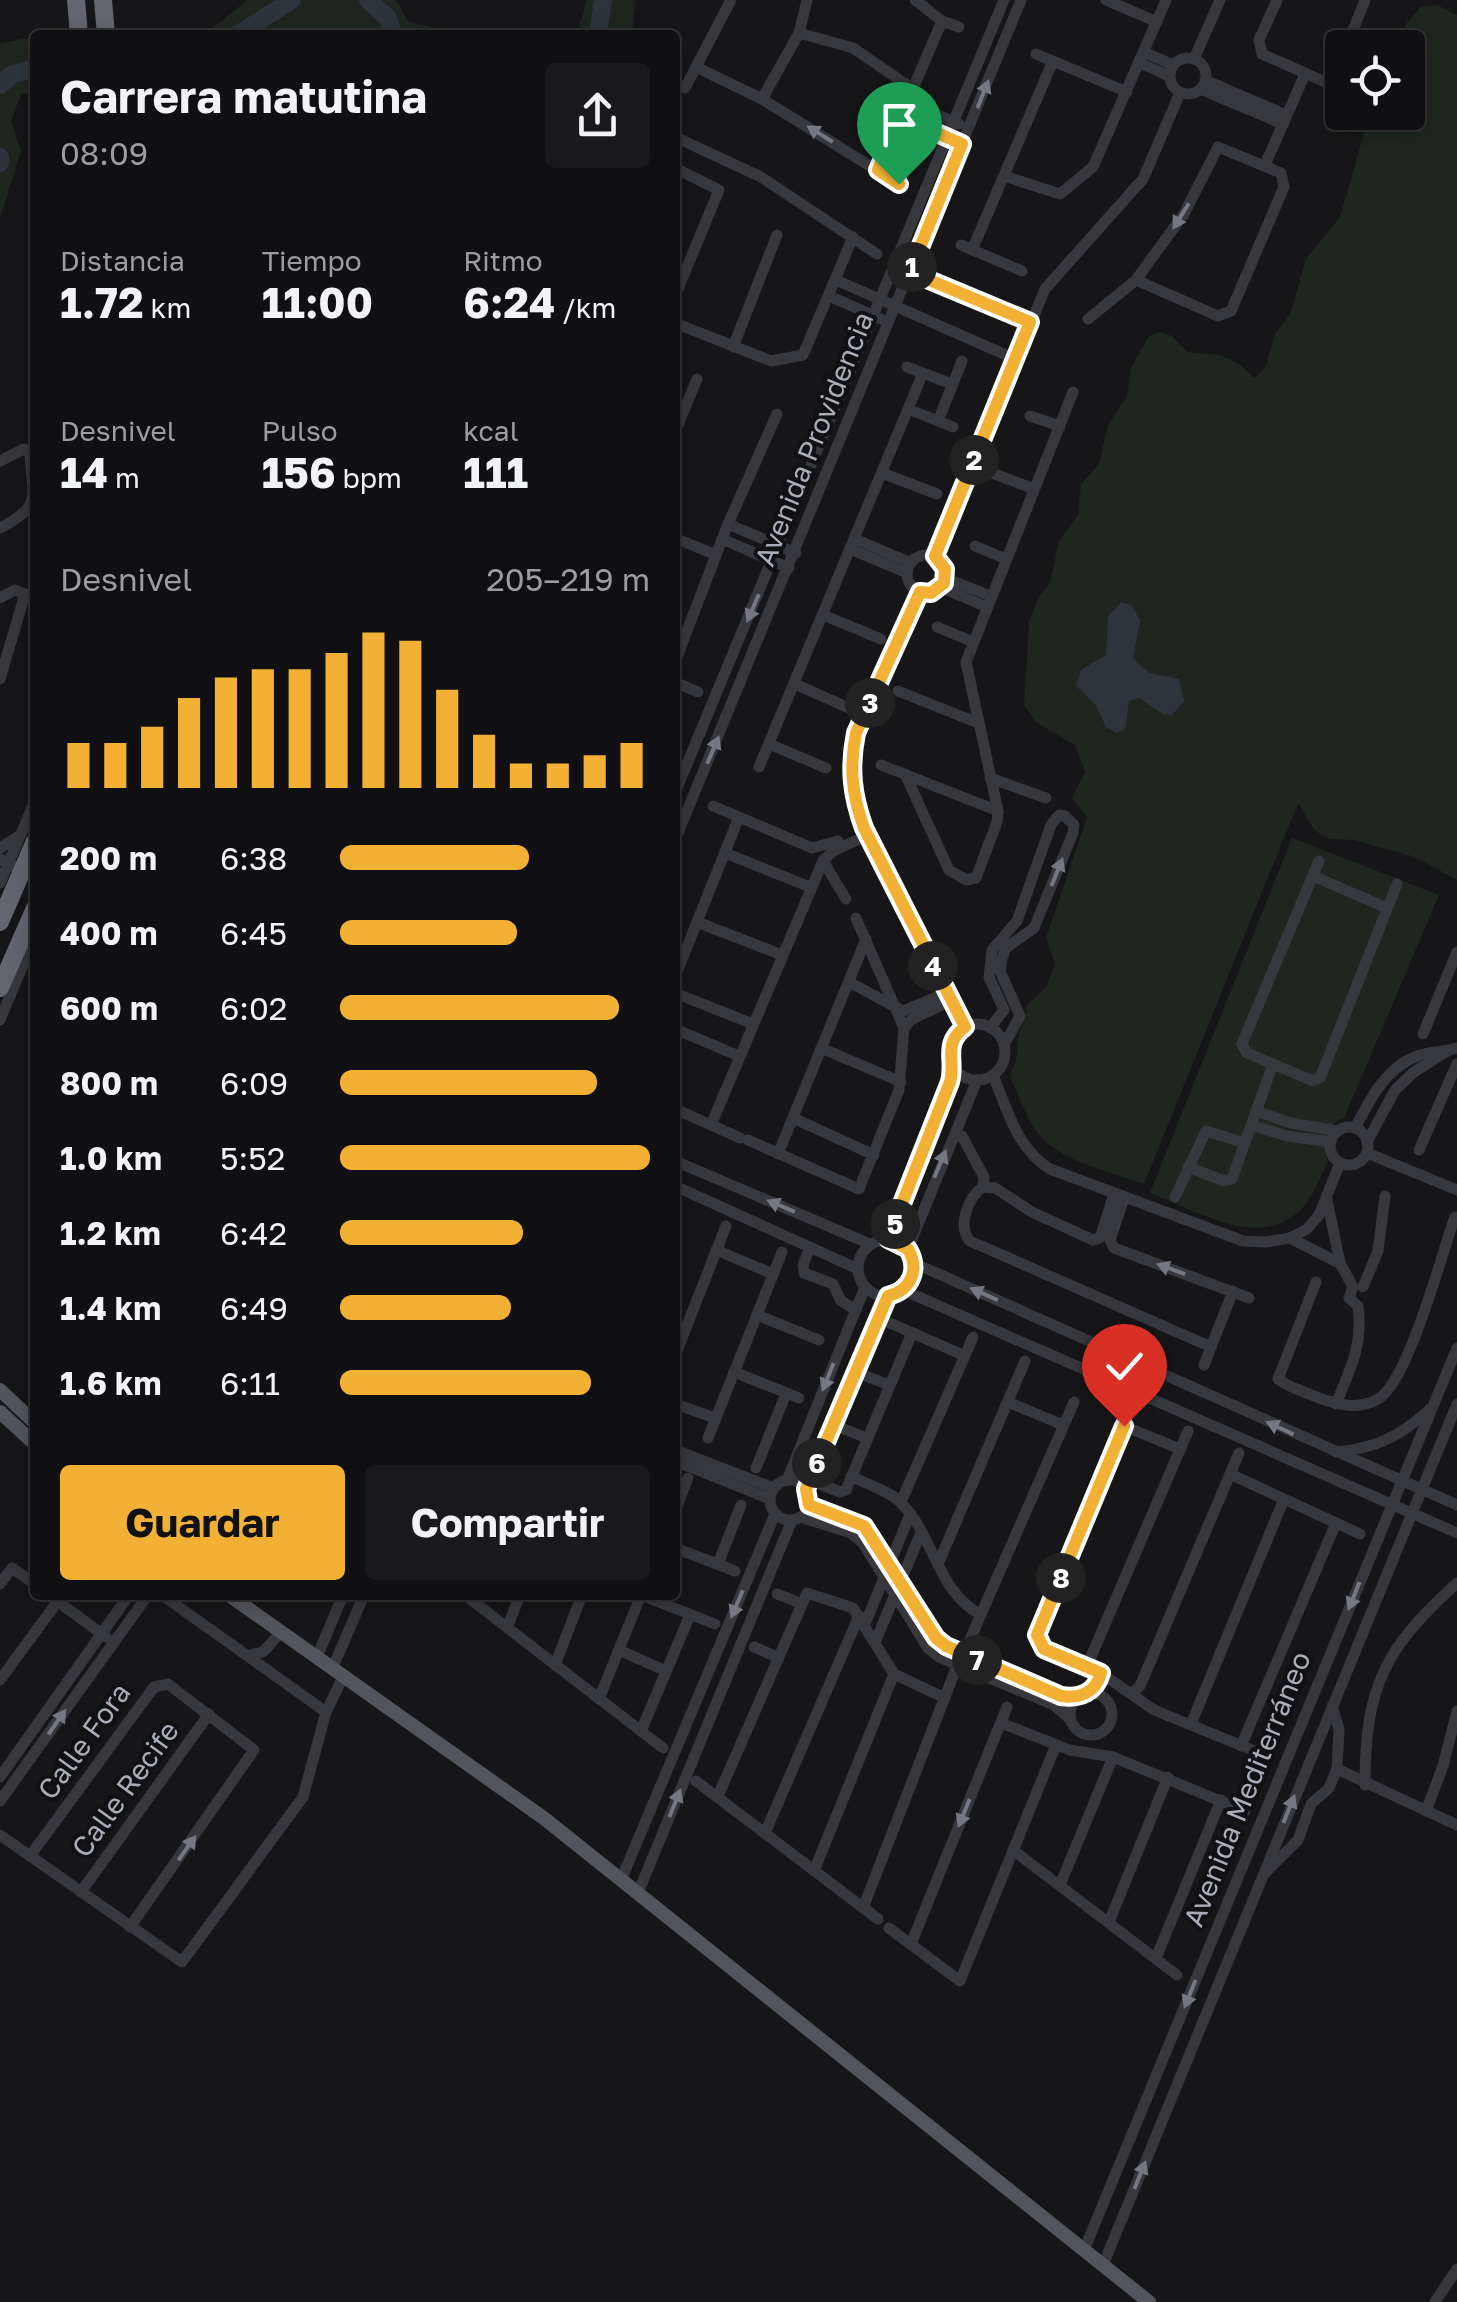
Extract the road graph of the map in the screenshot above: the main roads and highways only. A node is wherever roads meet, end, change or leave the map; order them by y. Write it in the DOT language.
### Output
graph roads {
  1 [pos="76,0"];
  2 [pos="103,0"];
  3 [pos="79,30"];
  4 [pos="106,30"];
  5 [pos="28,837"];
  6 [pos="16,868"];
  7 [pos="4,889"];
  8 [pos="30,918"];
  9 [pos="0,922"];
  10 [pos="30,947"];
  11 [pos="9,966"];
  12 [pos="0,988"];
  13 [pos="2,1390"];
  14 [pos="0,1412"];
  15 [pos="30,1417"];
  16 [pos="30,1439"];
  17 [pos="235,1600"];
  18 [pos="1149,2302"];
  1 -- 3 [label="highway"];
  2 -- 4 [label="highway"];
  5 -- 6 [label="highway"];
  6 -- 7 [label="highway"];
  7 -- 9 [label="highway"];
  8 -- 11 [label="highway"];
  10 -- 11 [label="highway"];
  11 -- 12 [label="highway"];
  13 -- 15 [label="main road"];
  14 -- 16 [label="main road"];
  17 -- 18 [label="main road"];
}
